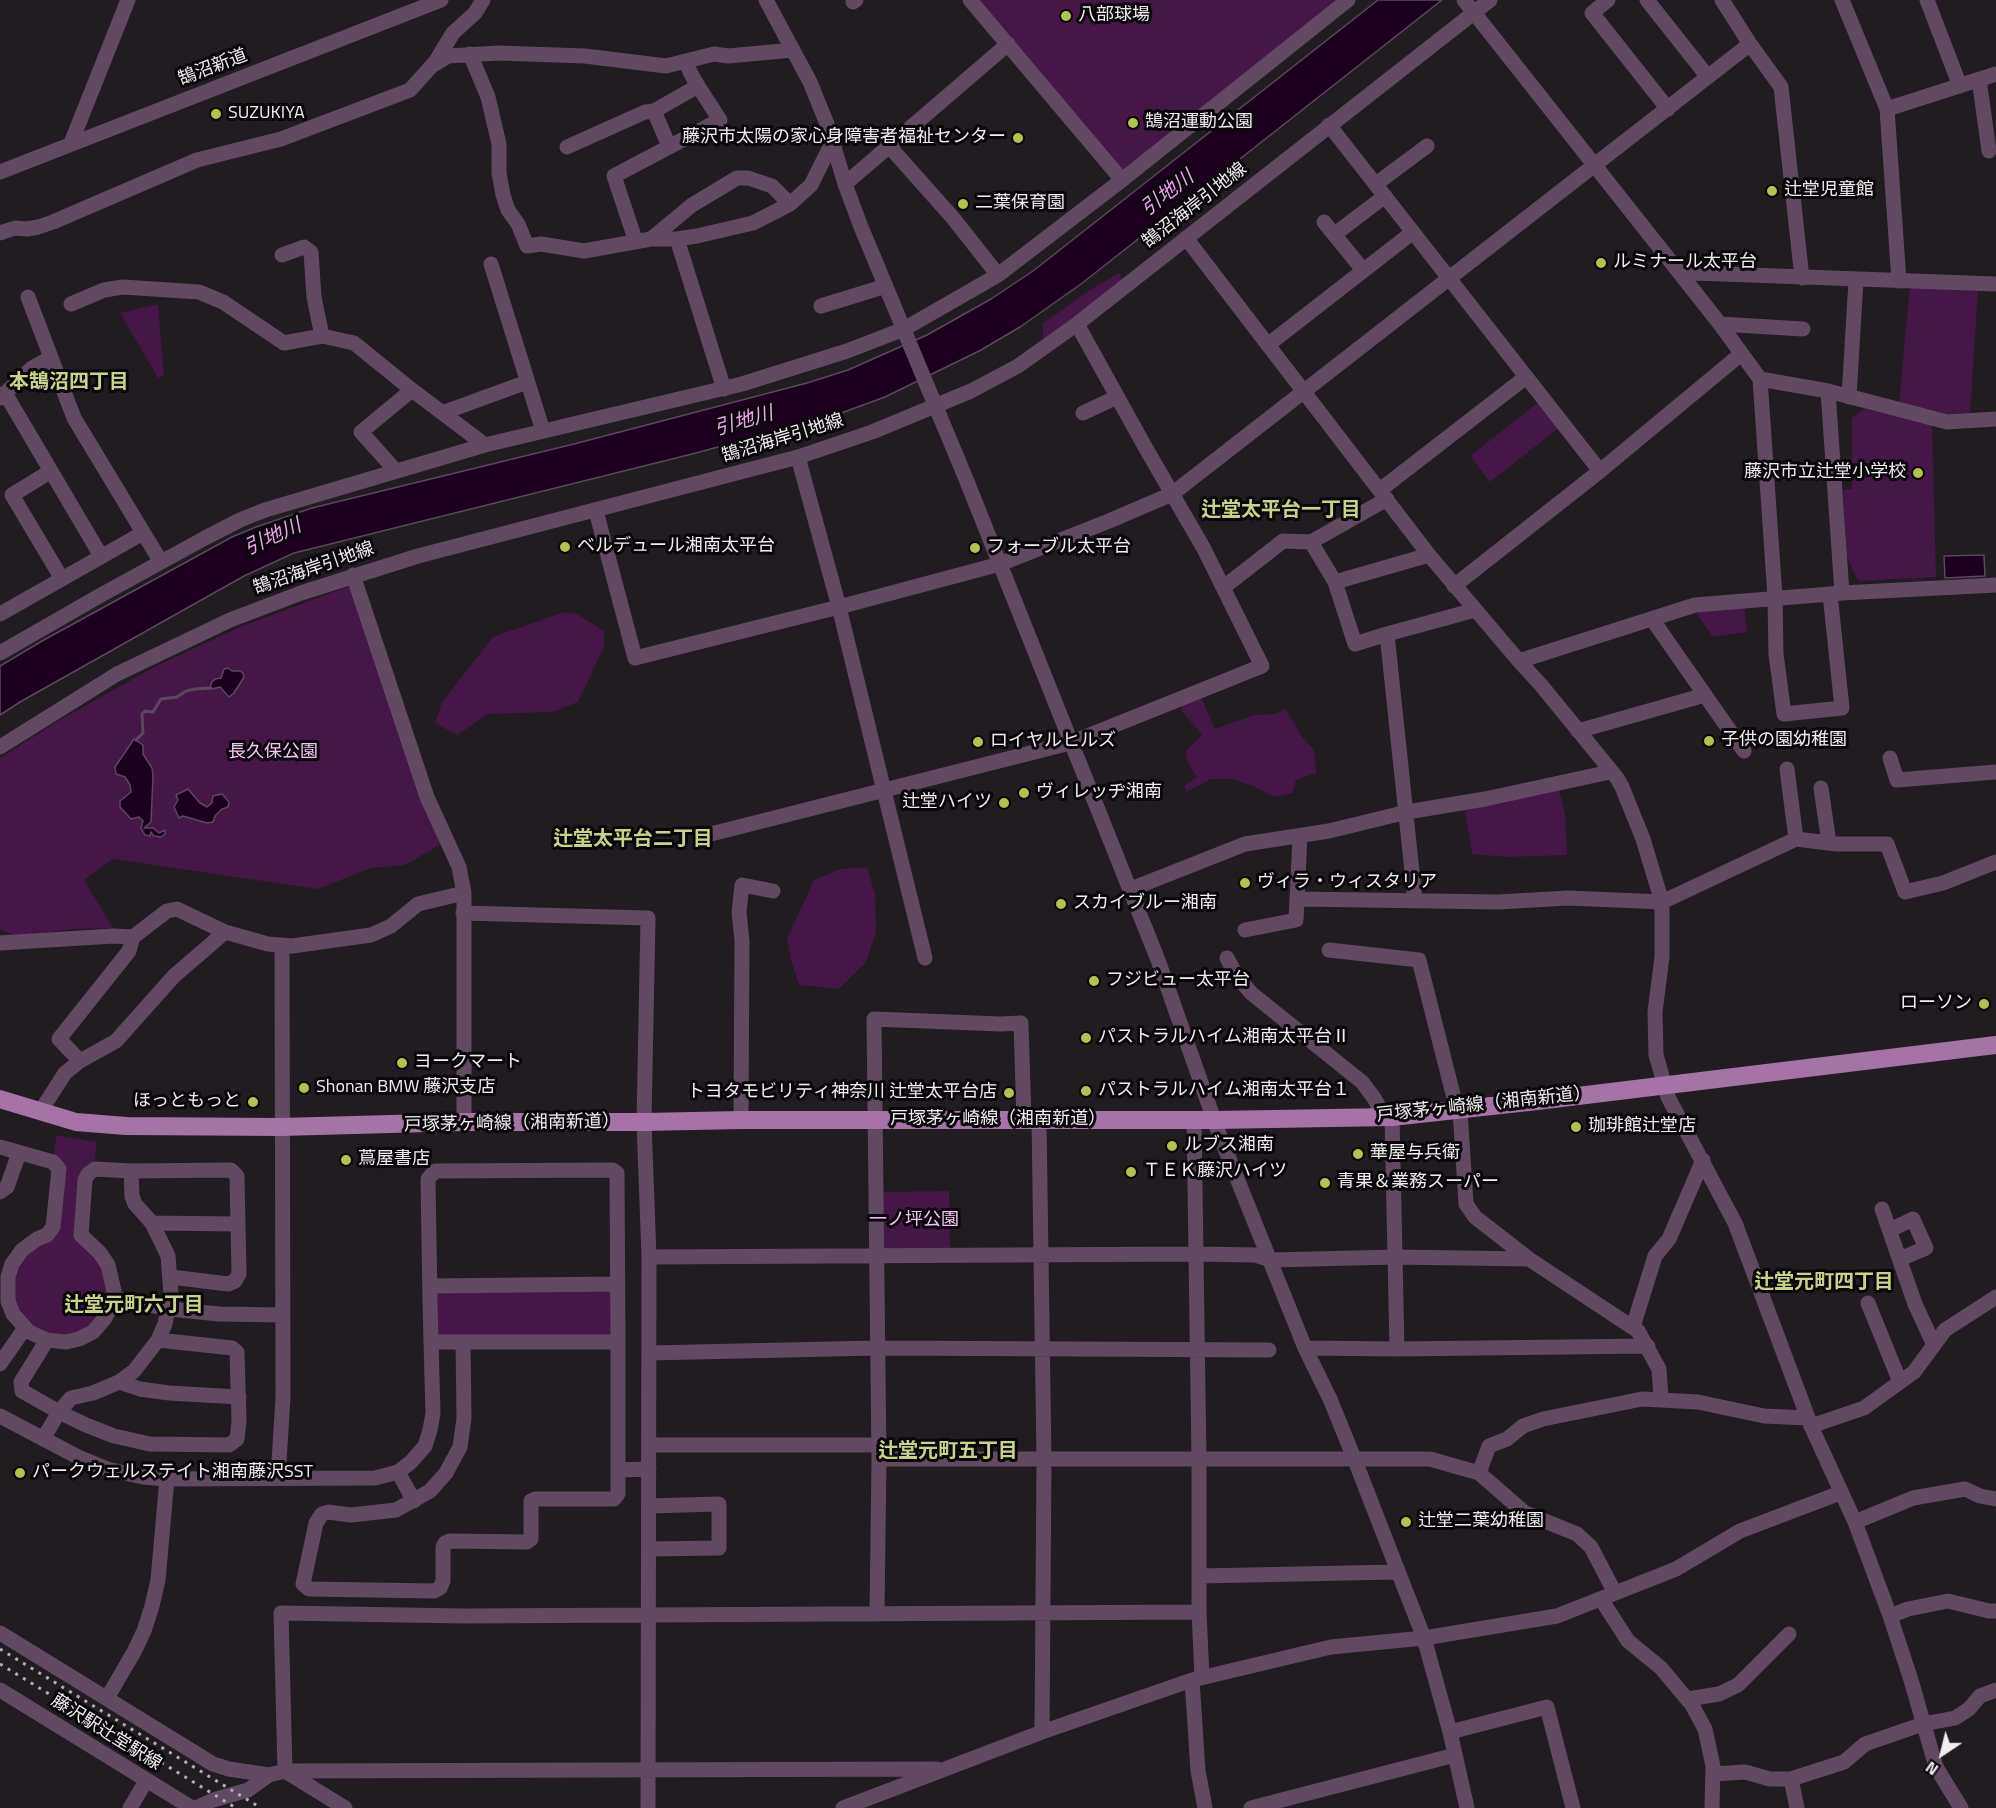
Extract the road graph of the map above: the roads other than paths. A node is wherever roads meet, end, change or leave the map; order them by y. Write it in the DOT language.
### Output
graph roads {
  1 [pos="128,0"];
  2 [pos="441,0"];
  3 [pos="483,0"];
  4 [pos="766,0"];
  5 [pos="970,0"];
  6 [pos="1348,0"];
  7 [pos="1490,0"];
  8 [pos="1608,0"];
  9 [pos="1647,0"];
  10 [pos="1722,0"];
  11 [pos="1842,0"];
  12 [pos="1927,0"];
  13 [pos="1468,5"];
  14 [pos="1008,44"];
  15 [pos="1750,44"];
  16 [pos="793,50"];
  17 [pos="470,54"];
  18 [pos="686,61"];
  19 [pos="433,65"];
  20 [pos="1996,74"];
  21 [pos="1708,76"];
  22 [pos="1979,79"];
  23 [pos="698,86"];
  24 [pos="1960,86"];
  25 [pos="1668,109"];
  26 [pos="1887,109"];
  27 [pos="654,111"];
  28 [pos="1329,125"];
  29 [pos="833,141"];
  30 [pos="71,143"];
  31 [pos="669,146"];
  32 [pos="889,146"];
  33 [pos="1427,146"];
  34 [pos="567,147"];
  35 [pos="1989,151"];
  36 [pos="1595,166"];
  37 [pos="0,172"];
  38 [pos="1128,175"];
  39 [pos="845,184"];
  40 [pos="1381,190"];
  41 [pos="790,204"];
  42 [pos="1324,222"];
  43 [pos="1413,232"];
  44 [pos="0,233"];
  45 [pos="1335,234"];
  46 [pos="1186,238"];
  47 [pos="651,239"];
  48 [pos="676,239"];
  49 [pos="636,242"];
  50 [pos="282,255"];
  51 [pos="491,264"];
  52 [pos="1363,270"];
  53 [pos="998,274"];
  54 [pos="1449,278"];
  55 [pos="1802,278"];
  56 [pos="1684,279"];
  57 [pos="1856,280"];
  58 [pos="1899,281"];
  59 [pos="1996,284"];
  60 [pos="886,286"];
  61 [pos="28,297"];
  62 [pos="71,304"];
  63 [pos="821,306"];
  64 [pos="1077,324"];
  65 [pos="1720,324"];
  66 [pos="904,329"];
  67 [pos="1803,329"];
  68 [pos="321,336"];
  69 [pos="1269,344"];
  70 [pos="1741,354"];
  71 [pos="50,358"];
  72 [pos="1526,377"];
  73 [pos="1760,379"];
  74 [pos="528,382"];
  75 [pos="724,388"];
  76 [pos="412,390"];
  77 [pos="1304,391"];
  78 [pos="1828,391"];
  79 [pos="3,395"];
  80 [pos="1117,397"];
  81 [pos="1849,397"];
  82 [pos="935,407"];
  83 [pos="1083,412"];
  84 [pos="442,413"];
  85 [pos="1996,420"];
  86 [pos="543,431"];
  87 [pos="485,445"];
  88 [pos="798,457"];
  89 [pos="51,471"];
  90 [pos="396,471"];
  91 [pos="1600,471"];
  92 [pos="1384,494"];
  93 [pos="1172,495"];
  94 [pos="596,511"];
  95 [pos="143,533"];
  96 [pos="1311,542"];
  97 [pos="1430,555"];
  98 [pos="101,556"];
  99 [pos="161,562"];
  100 [pos="1000,564"];
  101 [pos="353,575"];
  102 [pos="62,579"];
  103 [pos="1335,582"];
  104 [pos="1996,585"];
  105 [pos="1454,586"];
  106 [pos="1224,587"];
  107 [pos="1836,593"];
  108 [pos="1775,597"];
  109 [pos="839,607"];
  110 [pos="1474,610"];
  111 [pos="0,614"];
  112 [pos="1652,619"];
  113 [pos="1387,634"];
  114 [pos="0,653"];
  115 [pos="1519,662"];
  116 [pos="1705,695"];
  117 [pos="1578,731"];
  118 [pos="1070,743"];
  119 [pos="0,747"];
  120 [pos="1744,751"];
  121 [pos="1890,758"];
  122 [pos="1787,769"];
  123 [pos="1610,771"];
  124 [pos="1996,772"];
  125 [pos="1821,788"];
  126 [pos="885,790"];
  127 [pos="1407,812"];
  128 [pos="711,834"];
  129 [pos="1300,836"];
  130 [pos="1796,839"];
  131 [pos="1829,843"];
  132 [pos="1996,862"];
  133 [pos="1131,889"];
  134 [pos="773,891"];
  135 [pos="464,893"];
  136 [pos="1298,899"];
  137 [pos="1415,900"];
  138 [pos="1662,902"];
  139 [pos="463,913"];
  140 [pos="1245,930"];
  141 [pos="225,932"];
  142 [pos="132,937"];
  143 [pos="0,943"];
  144 [pos="282,945"];
  145 [pos="1329,950"];
  146 [pos="925,958"];
  147 [pos="1227,958"];
  148 [pos="1996,1045"];
  149 [pos="80,1061"];
  150 [pos="1664,1085"];
  151 [pos="0,1099"];
  152 [pos="1458,1110"];
  153 [pos="40,1112"];
  154 [pos="1388,1117"];
  155 [pos="875,1119"];
  156 [pos="1194,1119"];
  157 [pos="741,1120"];
  158 [pos="1031,1120"];
  159 [pos="1214,1120"];
  160 [pos="464,1122"];
  161 [pos="644,1122"];
  162 [pos="281,1127"];
  163 [pos="0,1147"];
  164 [pos="19,1153"];
  165 [pos="1703,1160"];
  166 [pos="131,1171"];
  167 [pos="0,1192"];
  168 [pos="1882,1209"];
  169 [pos="152,1223"];
  170 [pos="238,1224"];
  171 [pos="1890,1230"];
  172 [pos="1196,1254"];
  173 [pos="1041,1255"];
  174 [pos="875,1256"];
  175 [pos="649,1257"];
  176 [pos="1396,1257"];
  177 [pos="1529,1259"];
  178 [pos="1900,1259"];
  179 [pos="1270,1260"];
  180 [pos="6,1262"];
  181 [pos="171,1277"];
  182 [pos="618,1284"];
  183 [pos="430,1286"];
  184 [pos="1996,1297"];
  185 [pos="114,1298"];
  186 [pos="1868,1303"];
  187 [pos="169,1309"];
  188 [pos="282,1315"];
  189 [pos="1633,1327"];
  190 [pos="25,1328"];
  191 [pos="47,1340"];
  192 [pos="158,1341"];
  193 [pos="431,1342"];
  194 [pos="463,1342"];
  195 [pos="618,1342"];
  196 [pos="1934,1345"];
  197 [pos="1648,1346"];
  198 [pos="877,1348"];
  199 [pos="1305,1348"];
  200 [pos="1397,1349"];
  201 [pos="1042,1350"];
  202 [pos="1198,1350"];
  203 [pos="1269,1350"];
  204 [pos="649,1353"];
  205 [pos="0,1364"];
  206 [pos="119,1382"];
  207 [pos="1900,1382"];
  208 [pos="239,1397"];
  209 [pos="1661,1398"];
  210 [pos="59,1412"];
  211 [pos="0,1416"];
  212 [pos="1809,1422"];
  213 [pos="43,1439"];
  214 [pos="649,1445"];
  215 [pos="878,1452"];
  216 [pos="1354,1458"];
  217 [pos="1044,1459"];
  218 [pos="1199,1459"];
  219 [pos="649,1469"];
  220 [pos="618,1470"];
  221 [pos="398,1472"];
  222 [pos="1479,1473"];
  223 [pos="278,1478"];
  224 [pos="167,1479"];
  225 [pos="1840,1493"];
  226 [pos="1996,1499"];
  227 [pos="414,1501"];
  228 [pos="649,1506"];
  229 [pos="1855,1522"];
  230 [pos="649,1548"];
  231 [pos="1397,1572"];
  232 [pos="1199,1576"];
  233 [pos="1608,1596"];
  234 [pos="1996,1611"];
  235 [pos="1199,1612"];
  236 [pos="1044,1613"];
  237 [pos="877,1614"];
  238 [pos="649,1615"];
  239 [pos="1890,1616"];
  240 [pos="0,1633"];
  241 [pos="1789,1634"];
  242 [pos="1424,1638"];
  243 [pos="1197,1679"];
  244 [pos="0,1690"];
  245 [pos="1996,1690"];
  246 [pos="106,1698"];
  247 [pos="1688,1699"];
  248 [pos="1923,1724"];
  249 [pos="1042,1732"];
  250 [pos="1450,1732"];
  251 [pos="1455,1755"];
  252 [pos="948,1768"];
  253 [pos="285,1770"];
  254 [pos="649,1770"];
  255 [pos="1713,1774"];
  256 [pos="269,1775"];
  257 [pos="1791,1779"];
  258 [pos="147,1781"];
  259 [pos="130,1808"];
  260 [pos="194,1808"];
  261 [pos="345,1808"];
  262 [pos="648,1808"];
  263 [pos="843,1808"];
  264 [pos="1205,1808"];
  265 [pos="1251,1808"];
  266 [pos="1467,1808"];
  267 [pos="1574,1808"];
  268 [pos="1712,1808"];
  269 [pos="1797,1808"];
  270 [pos="1961,1808"];
  1 -- 30 [label="street"];
  2 -- 30 [label="street, 鵠沼新道"];
  3 -- 19 [label="street"];
  4 -- 16 [label="street"];
  5 -- 14 [label="street"];
  6 -- 38 [label="street"];
  7 -- 13 [label="street, 鵠沼海岸引地線"];
  8 -- 25 [label="street"];
  9 -- 21 [label="street"];
  10 -- 15 [label="street"];
  11 -- 26 [label="street"];
  12 -- 24 [label="street"];
  13 -- 28 [label="street, 鵠沼海岸引地線"];
  13 -- 36 [label="street"];
  14 -- 32 [label="street"];
  14 -- 38 [label="street"];
  15 -- 21 [label="street"];
  15 -- 55 [label="street"];
  16 -- 18 [label="street"];
  16 -- 29 [label="street"];
  17 -- 18 [label="street"];
  17 -- 19 [label="street"];
  17 -- 49 [label="street"];
  18 -- 23 [label="street"];
  19 -- 44 [label="street"];
  20 -- 22 [label="street"];
  21 -- 25 [label="street"];
  22 -- 24 [label="street"];
  22 -- 35 [label="street"];
  23 -- 27 [label="street"];
  23 -- 31 [label="street"];
  24 -- 26 [label="street"];
  25 -- 36 [label="street"];
  26 -- 58 [label="street"];
  27 -- 31 [label="street"];
  27 -- 34 [label="street"];
  28 -- 40 [label="street"];
  28 -- 46 [label="street, 鵠沼海岸引地線"];
  29 -- 39 [label="street"];
  29 -- 41 [label="street"];
  30 -- 37 [label="street, 鵠沼新道"];
  31 -- 49 [label="street"];
  32 -- 39 [label="street"];
  32 -- 53 [label="street"];
  33 -- 40 [label="street"];
  36 -- 54 [label="street"];
  36 -- 56 [label="street"];
  38 -- 53 [label="street"];
  39 -- 60 [label="street"];
  40 -- 43 [label="street"];
  40 -- 45 [label="street"];
  41 -- 47 [label="street"];
  41 -- 48 [label="street"];
  42 -- 45 [label="street"];
  43 -- 52 [label="street"];
  43 -- 54 [label="street"];
  45 -- 52 [label="street"];
  46 -- 64 [label="street, 鵠沼海岸引地線"];
  46 -- 69 [label="street"];
  47 -- 48 [label="street"];
  47 -- 49 [label="street"];
  48 -- 75 [label="street"];
  50 -- 68 [label="street"];
  51 -- 74 [label="street"];
  52 -- 69 [label="street"];
  53 -- 66 [label="street"];
  54 -- 72 [label="street"];
  54 -- 77 [label="street"];
  55 -- 56 [label="street"];
  55 -- 57 [label="street"];
  56 -- 65 [label="street"];
  57 -- 58 [label="street"];
  57 -- 81 [label="street"];
  58 -- 59 [label="street"];
  60 -- 63 [label="street"];
  60 -- 66 [label="street"];
  61 -- 71 [label="street"];
  62 -- 68 [label="street"];
  64 -- 80 [label="street"];
  64 -- 82 [label="street, 鵠沼海岸引地線"];
  65 -- 67 [label="street"];
  65 -- 70 [label="street"];
  66 -- 75 [label="street"];
  66 -- 82 [label="street"];
  68 -- 76 [label="street"];
  69 -- 77 [label="street"];
  70 -- 73 [label="street"];
  70 -- 91 [label="street"];
  71 -- 79 [label="street"];
  71 -- 95 [label="street"];
  72 -- 91 [label="street"];
  72 -- 92 [label="street"];
  73 -- 78 [label="street"];
  73 -- 108 [label="street"];
  74 -- 84 [label="street"];
  74 -- 86 [label="street"];
  75 -- 86 [label="street"];
  76 -- 84 [label="street"];
  76 -- 90 [label="street"];
  77 -- 92 [label="street"];
  77 -- 93 [label="street"];
  78 -- 81 [label="street"];
  78 -- 107 [label="street"];
  79 -- 89 [label="street"];
  80 -- 83 [label="street"];
  80 -- 93 [label="street"];
  81 -- 85 [label="street"];
  82 -- 88 [label="street, 鵠沼海岸引地線"];
  82 -- 100 [label="street"];
  84 -- 87 [label="street"];
  86 -- 87 [label="street"];
  87 -- 90 [label="street"];
  88 -- 94 [label="street, 鵠沼海岸引地線"];
  88 -- 109 [label="street"];
  89 -- 98 [label="street"];
  89 -- 102 [label="street"];
  90 -- 99 [label="street"];
  91 -- 105 [label="street"];
  92 -- 96 [label="street"];
  92 -- 97 [label="street"];
  93 -- 100 [label="street"];
  93 -- 106 [label="street"];
  94 -- 101 [label="street, 鵠沼海岸引地線"];
  94 -- 109 [label="street"];
  95 -- 98 [label="street"];
  95 -- 99 [label="street"];
  96 -- 103 [label="street"];
  96 -- 106 [label="street"];
  97 -- 103 [label="street"];
  97 -- 105 [label="street"];
  98 -- 102 [label="street"];
  99 -- 114 [label="street"];
  100 -- 109 [label="street"];
  100 -- 118 [label="street"];
  101 -- 119 [label="street, 鵠沼海岸引地線"];
  101 -- 135 [label="street"];
  102 -- 111 [label="street"];
  103 -- 113 [label="street"];
  104 -- 107 [label="street"];
  105 -- 110 [label="street"];
  106 -- 118 [label="street"];
  107 -- 108 [label="street"];
  107 -- 108 [label="street"];
  108 -- 112 [label="street"];
  109 -- 126 [label="street"];
  110 -- 113 [label="street"];
  110 -- 115 [label="street"];
  112 -- 115 [label="street"];
  112 -- 116 [label="street"];
  113 -- 127 [label="street"];
  115 -- 117 [label="street"];
  116 -- 117 [label="street"];
  116 -- 120 [label="street"];
  117 -- 123 [label="street"];
  118 -- 126 [label="street"];
  118 -- 133 [label="street"];
  121 -- 124 [label="street"];
  122 -- 130 [label="street"];
  123 -- 127 [label="street"];
  123 -- 138 [label="street"];
  125 -- 131 [label="street"];
  126 -- 128 [label="street"];
  126 -- 146 [label="street"];
  127 -- 129 [label="street"];
  127 -- 137 [label="street"];
  129 -- 133 [label="street"];
  129 -- 136 [label="street"];
  130 -- 131 [label="street"];
  130 -- 138 [label="street"];
  131 -- 132 [label="street"];
  133 -- 159 [label="street"];
  134 -- 157 [label="street"];
  135 -- 139 [label="street"];
  135 -- 144 [label="street"];
  136 -- 137 [label="street"];
  136 -- 140 [label="street"];
  137 -- 138 [label="street"];
  138 -- 150 [label="street"];
  139 -- 160 [label="street"];
  139 -- 161 [label="street"];
  141 -- 142 [label="street"];
  141 -- 144 [label="street"];
  141 -- 149 [label="street"];
  142 -- 143 [label="street"];
  142 -- 149 [label="street"];
  144 -- 162 [label="street"];
  145 -- 152 [label="street"];
  147 -- 154 [label="street"];
  148 -- 150 [label="main road, 戸塚茅ヶ崎線（湘南新道）"];
  149 -- 153 [label="street"];
  150 -- 152 [label="main road, 戸塚茅ヶ崎線（湘南新道）"];
  150 -- 165 [label="street"];
  151 -- 153 [label="main road, 戸塚茅ヶ崎線（湘南新道）"];
  152 -- 154 [label="main road, 戸塚茅ヶ崎線（湘南新道）"];
  152 -- 177 [label="street"];
  153 -- 162 [label="main road, 戸塚茅ヶ崎線（湘南新道）"];
  154 -- 159 [label="main road, 戸塚茅ヶ崎線（湘南新道）"];
  154 -- 176 [label="street"];
  155 -- 157 [label="main road, 戸塚茅ヶ崎線（湘南新道）"];
  155 -- 158 [label="main road, 戸塚茅ヶ崎線（湘南新道）"];
  155 -- 158 [label="street"];
  155 -- 174 [label="street"];
  156 -- 158 [label="main road, 戸塚茅ヶ崎線（湘南新道）"];
  156 -- 159 [label="main road, 戸塚茅ヶ崎線（湘南新道）"];
  156 -- 172 [label="street"];
  157 -- 161 [label="main road, 戸塚茅ヶ崎線（湘南新道）"];
  158 -- 173 [label="street"];
  159 -- 179 [label="street"];
  160 -- 161 [label="main road, 戸塚茅ヶ崎線（湘南新道）"];
  160 -- 162 [label="main road, 戸塚茅ヶ崎線（湘南新道）"];
  161 -- 175 [label="street"];
  162 -- 188 [label="street"];
  163 -- 164 [label="street"];
  164 -- 167 [label="street"];
  164 -- 180 [label="street"];
  165 -- 189 [label="street"];
  165 -- 212 [label="street"];
  166 -- 169 [label="street"];
  166 -- 170 [label="street"];
  166 -- 185 [label="street"];
  168 -- 171 [label="street"];
  169 -- 170 [label="street"];
  169 -- 181 [label="street"];
  170 -- 181 [label="street"];
  171 -- 178 [label="street"];
  171 -- 178 [label="street"];
  172 -- 173 [label="street"];
  172 -- 179 [label="street"];
  172 -- 202 [label="street"];
  173 -- 174 [label="street"];
  173 -- 201 [label="street"];
  174 -- 175 [label="street"];
  174 -- 198 [label="street"];
  175 -- 204 [label="street"];
  176 -- 177 [label="street"];
  176 -- 179 [label="street"];
  176 -- 200 [label="street"];
  177 -- 189 [label="street"];
  178 -- 196 [label="street"];
  179 -- 199 [label="street"];
  180 -- 190 [label="street"];
  181 -- 187 [label="street"];
  182 -- 183 [label="street"];
  182 -- 183 [label="street"];
  182 -- 195 [label="street"];
  183 -- 193 [label="street"];
  184 -- 196 [label="street"];
  185 -- 187 [label="street"];
  185 -- 191 [label="street"];
  186 -- 207 [label="street"];
  187 -- 188 [label="street"];
  187 -- 192 [label="street"];
  188 -- 223 [label="street"];
  189 -- 197 [label="street"];
  190 -- 191 [label="street"];
  190 -- 205 [label="street"];
  191 -- 210 [label="street"];
  192 -- 206 [label="street"];
  192 -- 208 [label="street"];
  193 -- 194 [label="street"];
  193 -- 221 [label="street"];
  194 -- 195 [label="street"];
  194 -- 227 [label="street"];
  195 -- 220 [label="street"];
  196 -- 207 [label="street"];
  197 -- 200 [label="street"];
  197 -- 209 [label="street"];
  198 -- 201 [label="street"];
  198 -- 204 [label="street"];
  198 -- 215 [label="street"];
  199 -- 200 [label="street"];
  199 -- 216 [label="street"];
  201 -- 202 [label="street"];
  201 -- 217 [label="street"];
  202 -- 203 [label="street"];
  202 -- 218 [label="street"];
  204 -- 214 [label="street"];
  206 -- 208 [label="street"];
  206 -- 210 [label="street"];
  207 -- 212 [label="street"];
  208 -- 210 [label="street"];
  209 -- 212 [label="street"];
  209 -- 222 [label="street"];
  210 -- 213 [label="street"];
  211 -- 213 [label="street"];
  212 -- 225 [label="street"];
  213 -- 224 [label="street"];
  214 -- 215 [label="street"];
  214 -- 219 [label="street"];
  215 -- 217 [label="street"];
  215 -- 237 [label="street"];
  216 -- 218 [label="street"];
  216 -- 222 [label="street"];
  216 -- 231 [label="street"];
  217 -- 218 [label="street"];
  217 -- 236 [label="street"];
  218 -- 232 [label="street"];
  219 -- 220 [label="street"];
  219 -- 228 [label="street"];
  220 -- 227 [label="street"];
  221 -- 223 [label="street"];
  221 -- 227 [label="street"];
  222 -- 233 [label="street"];
  223 -- 224 [label="street"];
  224 -- 246 [label="street"];
  225 -- 229 [label="street"];
  225 -- 233 [label="street"];
  226 -- 229 [label="street"];
  228 -- 230 [label="street"];
  228 -- 230 [label="street"];
  229 -- 239 [label="street"];
  230 -- 238 [label="street"];
  231 -- 232 [label="street"];
  231 -- 242 [label="street"];
  232 -- 235 [label="street"];
  233 -- 242 [label="street"];
  233 -- 247 [label="street"];
  234 -- 239 [label="street"];
  235 -- 236 [label="street"];
  235 -- 243 [label="street"];
  236 -- 237 [label="street"];
  236 -- 249 [label="street"];
  237 -- 238 [label="street"];
  238 -- 253 [label="street"];
  238 -- 254 [label="street"];
  239 -- 248 [label="street"];
  240 -- 246 [label="street"];
  241 -- 247 [label="street"];
  242 -- 243 [label="street"];
  242 -- 250 [label="street"];
  243 -- 249 [label="street"];
  243 -- 264 [label="street"];
  244 -- 258 [label="street, 藤沢駅辻堂駅線"];
  245 -- 248 [label="street"];
  246 -- 256 [label="street"];
  247 -- 255 [label="street"];
  248 -- 257 [label="street"];
  248 -- 270 [label="street"];
  249 -- 252 [label="street"];
  250 -- 251 [label="street"];
  250 -- 267 [label="street"];
  251 -- 265 [label="street"];
  251 -- 266 [label="street"];
  252 -- 254 [label="street"];
  252 -- 263 [label="street"];
  253 -- 254 [label="street"];
  253 -- 256 [label="street"];
  253 -- 261 [label="street"];
  254 -- 262 [label="street"];
  255 -- 257 [label="street"];
  255 -- 268 [label="street"];
  256 -- 260 [label="street"];
  257 -- 269 [label="street"];
  258 -- 259 [label="street"];
  258 -- 260 [label="street, 藤沢駅辻堂駅線"];
}
